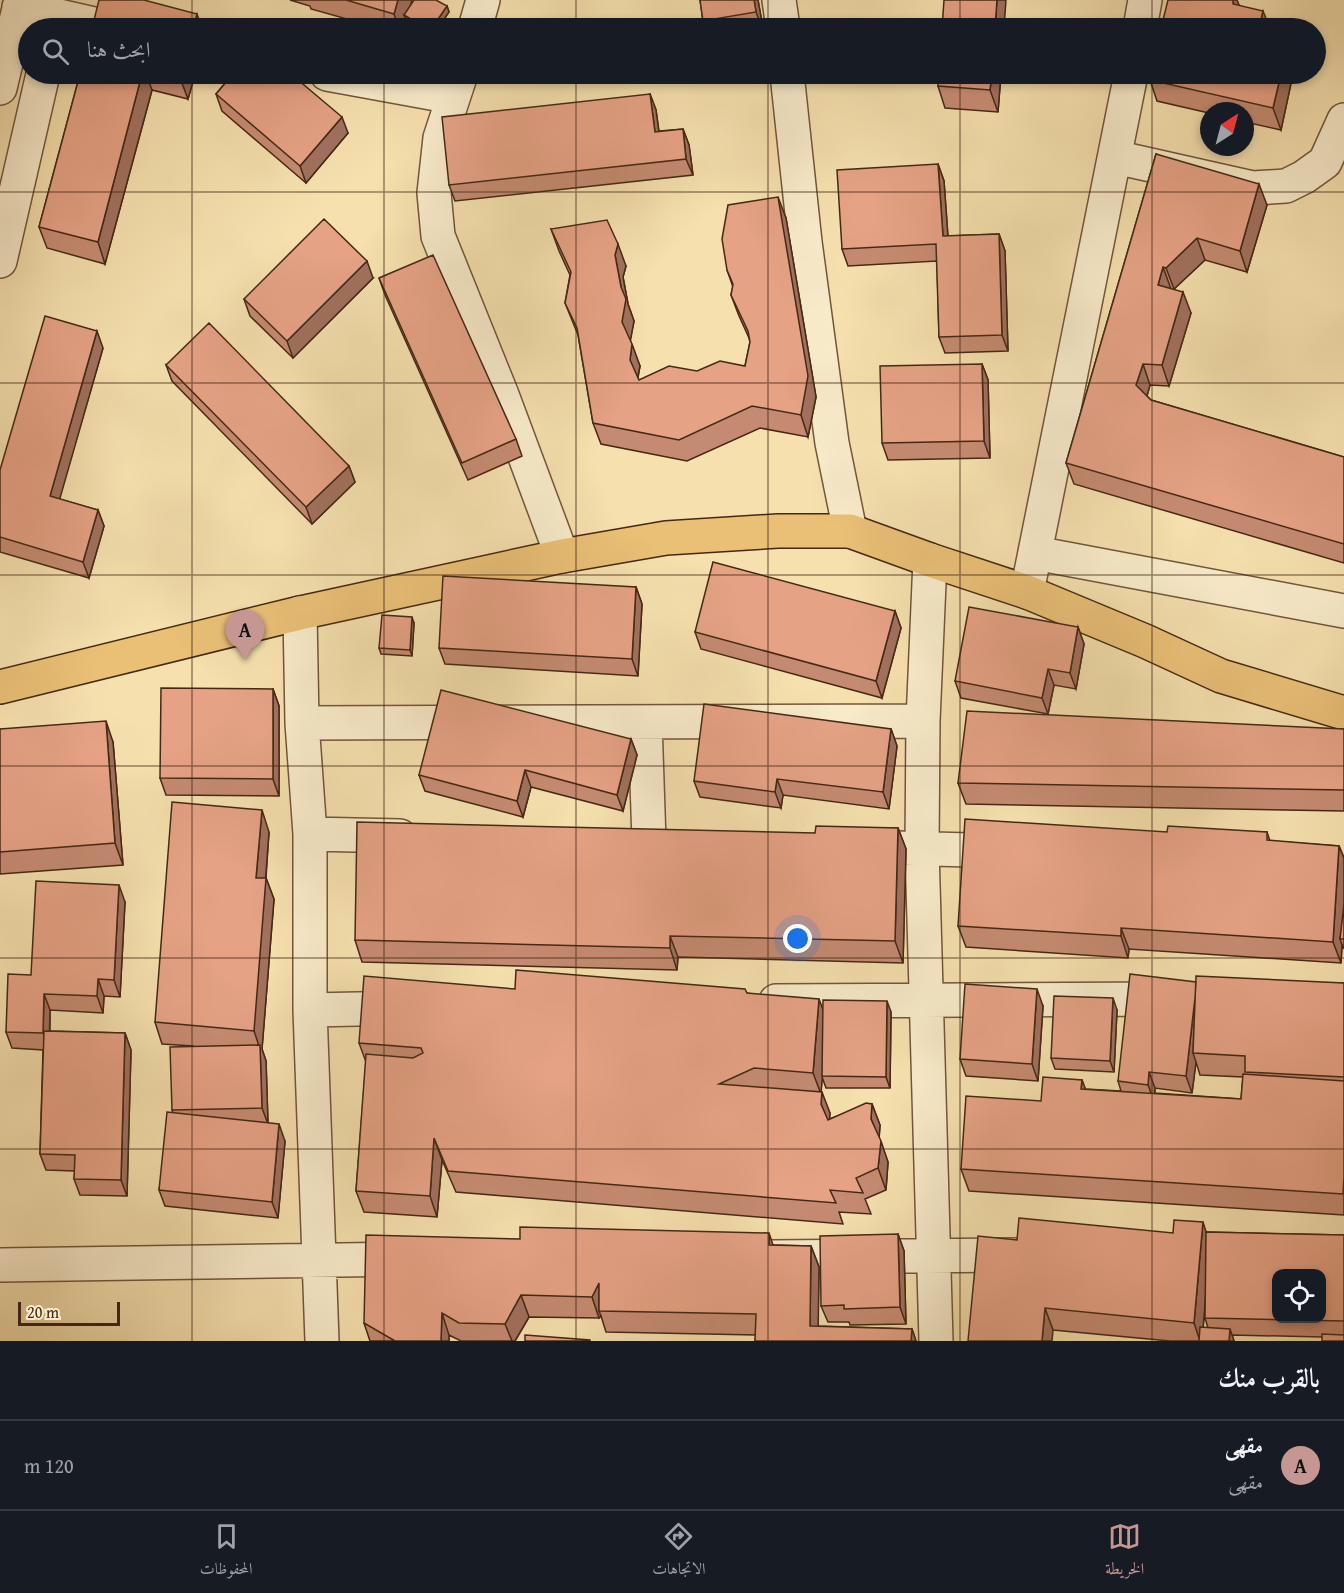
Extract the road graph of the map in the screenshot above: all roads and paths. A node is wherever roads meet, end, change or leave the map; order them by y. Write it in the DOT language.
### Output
graph roads {
  1 [pos="483,0"];
  2 [pos="779,0"];
  3 [pos="1145,0"];
  4 [pos="20,3"];
  5 [pos="57,15"];
  6 [pos="478,18"];
  7 [pos="782,18"];
  8 [pos="1142,18"];
  9 [pos="40,84"];
  10 [pos="435,84"];
  11 [pos="788,84"];
  12 [pos="1129,84"];
  13 [pos="457,86"];
  14 [pos="0,87"];
  15 [pos="1344,120"];
  16 [pos="1114,158"];
  17 [pos="8,186"];
  18 [pos="0,261"];
  19 [pos="850,531"];
  20 [pos="1035,552"];
  21 [pos="562,556"];
  22 [pos="930,560"];
  23 [pos="1027,592"];
  24 [pos="1344,611"];
  25 [pos="300,613"];
  26 [pos="0,687"];
  27 [pos="1344,713"];
  28 [pos="923,721"];
  29 [pos="645,722"];
  30 [pos="302,723"];
  31 [pos="310,834"];
  32 [pos="427,837"];
  33 [pos="614,840"];
  34 [pos="649,841"];
  35 [pos="683,842"];
  36 [pos="831,846"];
  37 [pos="922,849"];
  38 [pos="1039,852"];
  39 [pos="1201,999"];
  40 [pos="926,1000"];
  41 [pos="747,1002"];
  42 [pos="439,1007"];
  43 [pos="310,1010"];
  44 [pos="1051,1255"];
  45 [pos="935,1257"];
  46 [pos="746,1258"];
  47 [pos="439,1259"];
  48 [pos="320,1260"];
  49 [pos="0,1265"];
  50 [pos="322,1341"];
  51 [pos="936,1341"];
  1 -- 6 [label="street"];
  2 -- 7 [label="street"];
  3 -- 8 [label="street"];
  4 -- 5 [label="street"];
  4 -- 14 [label="street"];
  9 -- 17 [label="street"];
  10 -- 13 [label="street"];
  11 -- 19 [label="street"];
  12 -- 16 [label="street"];
  13 -- 21 [label="street"];
  15 -- 16 [label="street"];
  16 -- 20 [label="street"];
  17 -- 18 [label="street"];
  19 -- 21 [label="main road"];
  19 -- 22 [label="main road"];
  20 -- 23 [label="street"];
  20 -- 24 [label="street"];
  21 -- 25 [label="main road"];
  22 -- 23 [label="main road"];
  22 -- 28 [label="street"];
  23 -- 27 [label="main road"];
  25 -- 26 [label="main road"];
  25 -- 30 [label="street"];
  28 -- 29 [label="street"];
  28 -- 37 [label="street"];
  29 -- 30 [label="street"];
  29 -- 34 [label="street"];
  30 -- 31 [label="street"];
  31 -- 32 [label="street"];
  31 -- 43 [label="street"];
  33 -- 34 [label="street"];
  34 -- 35 [label="street"];
  36 -- 37 [label="street"];
  37 -- 38 [label="street"];
  37 -- 40 [label="street"];
  39 -- 40 [label="street"];
  40 -- 41 [label="street"];
  40 -- 45 [label="street"];
  42 -- 43 [label="street"];
  43 -- 48 [label="street"];
  44 -- 45 [label="street"];
  45 -- 46 [label="street"];
  45 -- 51 [label="street"];
  47 -- 48 [label="street"];
  48 -- 49 [label="street"];
  48 -- 50 [label="street"];
}
